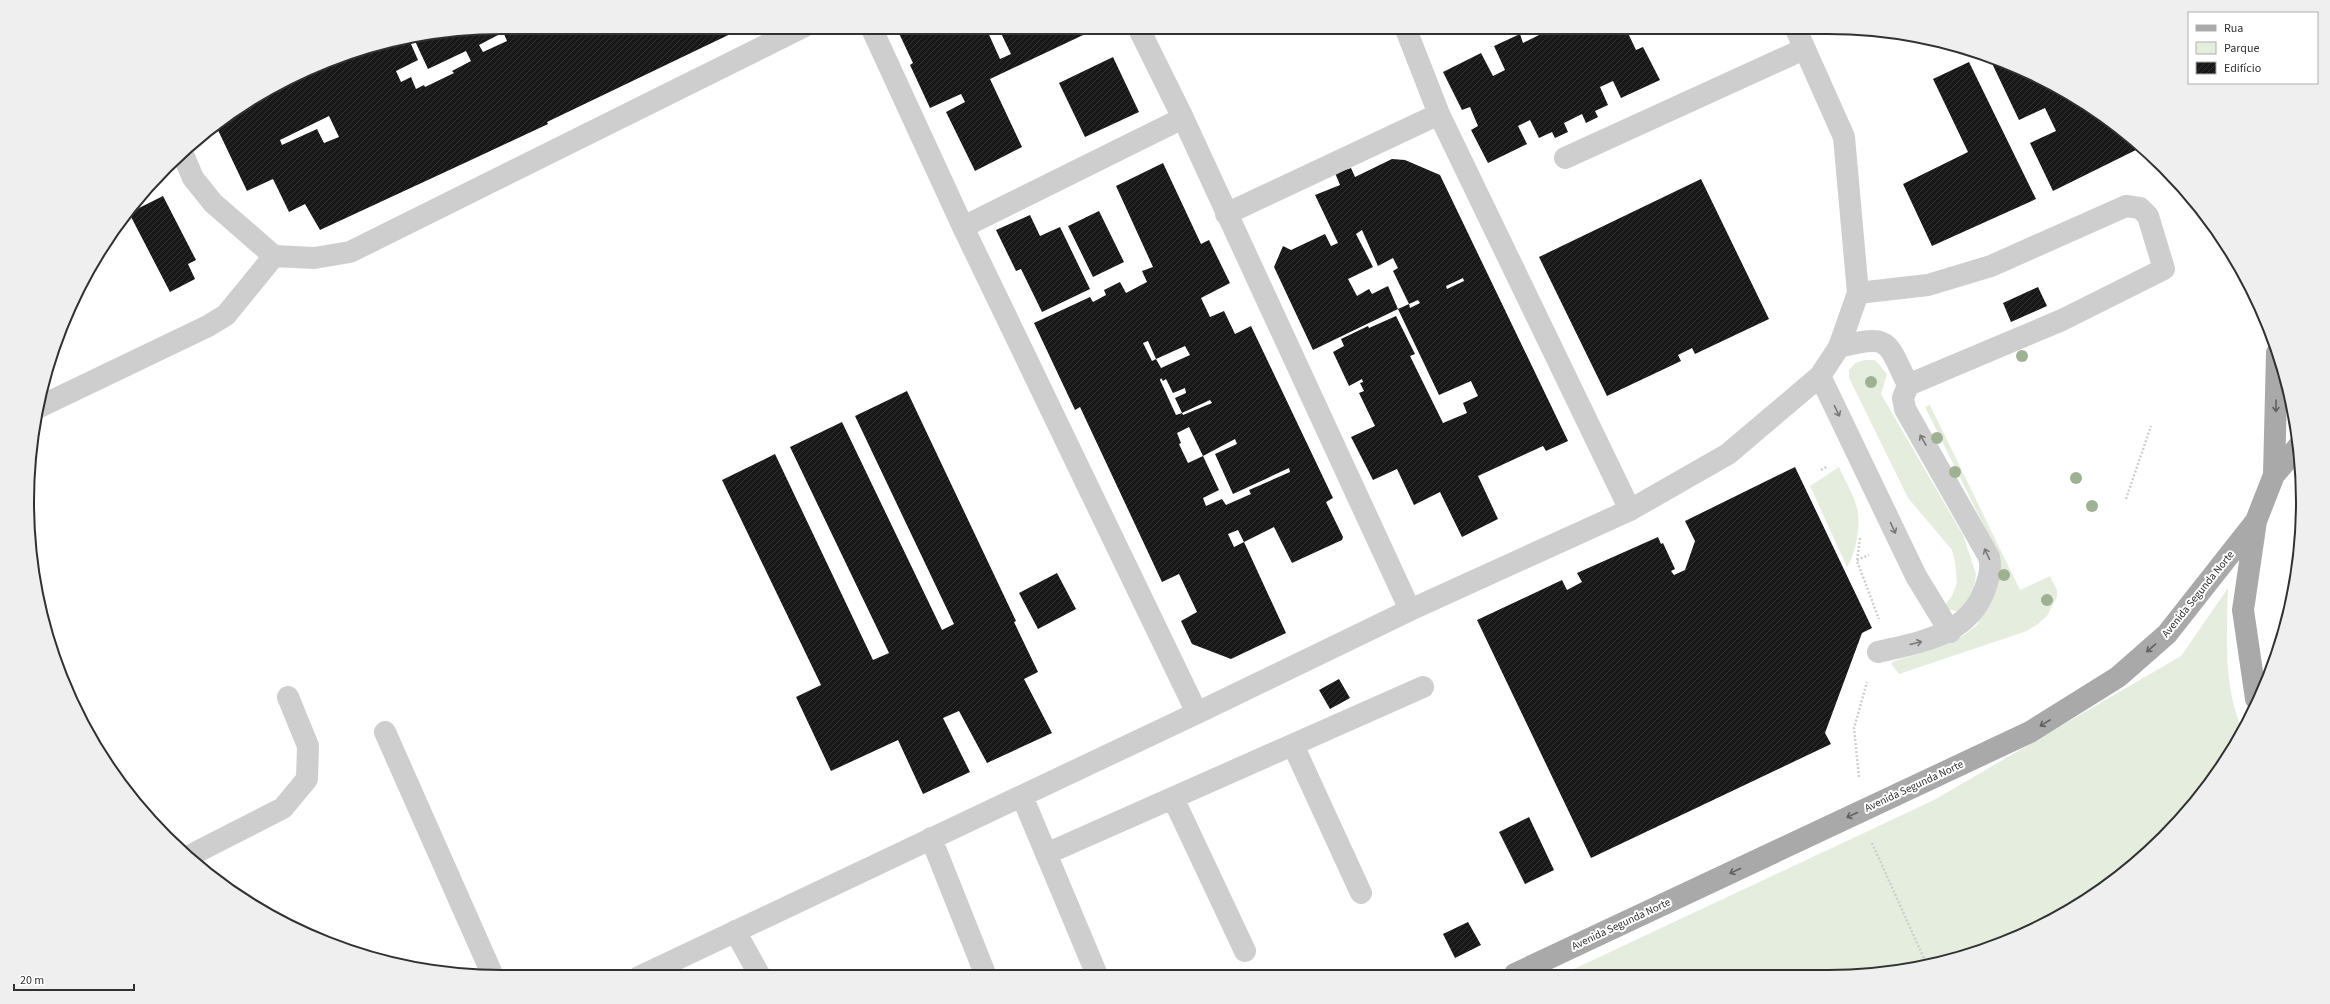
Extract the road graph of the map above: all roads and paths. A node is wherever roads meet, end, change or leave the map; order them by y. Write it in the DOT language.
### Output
graph roads {
  1 [pos="789,34"];
  2 [pos="873,34"];
  3 [pos="1141,34"];
  4 [pos="1408,34"];
  5 [pos="1798,34"];
  6 [pos="1804,49"];
  7 [pos="1439,114"];
  8 [pos="1183,118"];
  9 [pos="185,158"];
  10 [pos="1565,158"];
  11 [pos="1226,214"];
  12 [pos="963,227"];
  13 [pos="274,256"];
  14 [pos="1858,293"];
  15 [pos="1839,347"];
  16 [pos="2277,370"];
  17 [pos="1820,376"];
  18 [pos="1908,385"];
  19 [pos="45,404"];
  20 [pos="2151,426"];
  21 [pos="2293,453"];
  22 [pos="2274,475"];
  23 [pos="2126,499"];
  24 [pos="1630,510"];
  25 [pos="2256,522"];
  26 [pos="1861,533"];
  27 [pos="1410,610"];
  28 [pos="1950,632"];
  29 [pos="1878,652"];
  30 [pos="1423,687"];
  31 [pos="2255,693"];
  32 [pos="288,696"];
  33 [pos="1197,713"];
  34 [pos="385,732"];
  35 [pos="1293,745"];
  36 [pos="1859,777"];
  37 [pos="1022,796"];
  38 [pos="1173,798"];
  39 [pos="931,838"];
  40 [pos="1870,838"];
  41 [pos="193,854"];
  42 [pos="1046,854"];
  43 [pos="1361,893"];
  44 [pos="735,931"];
  45 [pos="1245,951"];
  46 [pos="1925,960"];
  47 [pos="490,970"];
  48 [pos="653,970"];
  49 [pos="757,970"];
  50 [pos="984,970"];
  51 [pos="1095,970"];
  52 [pos="1524,970"];
  1 -- 13 [label="street"];
  2 -- 12 [label="street"];
  3 -- 8 [label="street"];
  4 -- 7 [label="street"];
  5 -- 6 [label="street"];
  6 -- 10 [label="street"];
  6 -- 14 [label="street"];
  7 -- 11 [label="street"];
  7 -- 24 [label="street"];
  8 -- 11 [label="street"];
  8 -- 12 [label="street"];
  9 -- 13 [label="street"];
  11 -- 27 [label="street"];
  12 -- 33 [label="street"];
  13 -- 19 [label="street"];
  14 -- 15 [label="street"];
  14 -- 18 [label="street"];
  15 -- 17 [label="street"];
  15 -- 18 [label="street"];
  16 -- 22 [label="main road, one-way"];
  17 -- 24 [label="street"];
  17 -- 28 [label="street, one-way"];
  28 -- 18 [label="street, one-way"];
  20 -- 23 [label="path"];
  21 -- 22 [label="main road"];
  22 -- 25 [label="main road"];
  24 -- 27 [label="street"];
  25 -- 31 [label="main road"];
  25 -- 52 [label="main road, Avenida Segunda Norte, one-way"];
  26 -- 29 [label="path"];
  27 -- 33 [label="street"];
  29 -- 28 [label="street, one-way"];
  29 -- 36 [label="path"];
  30 -- 35 [label="street"];
  32 -- 41 [label="street"];
  33 -- 37 [label="street"];
  34 -- 47 [label="street"];
  35 -- 38 [label="street"];
  35 -- 43 [label="street"];
  37 -- 39 [label="street"];
  37 -- 42 [label="street"];
  38 -- 42 [label="street"];
  38 -- 45 [label="street"];
  39 -- 44 [label="street"];
  39 -- 50 [label="street"];
  40 -- 46 [label="path"];
  42 -- 51 [label="street"];
  44 -- 48 [label="street"];
  44 -- 49 [label="street"];
}
